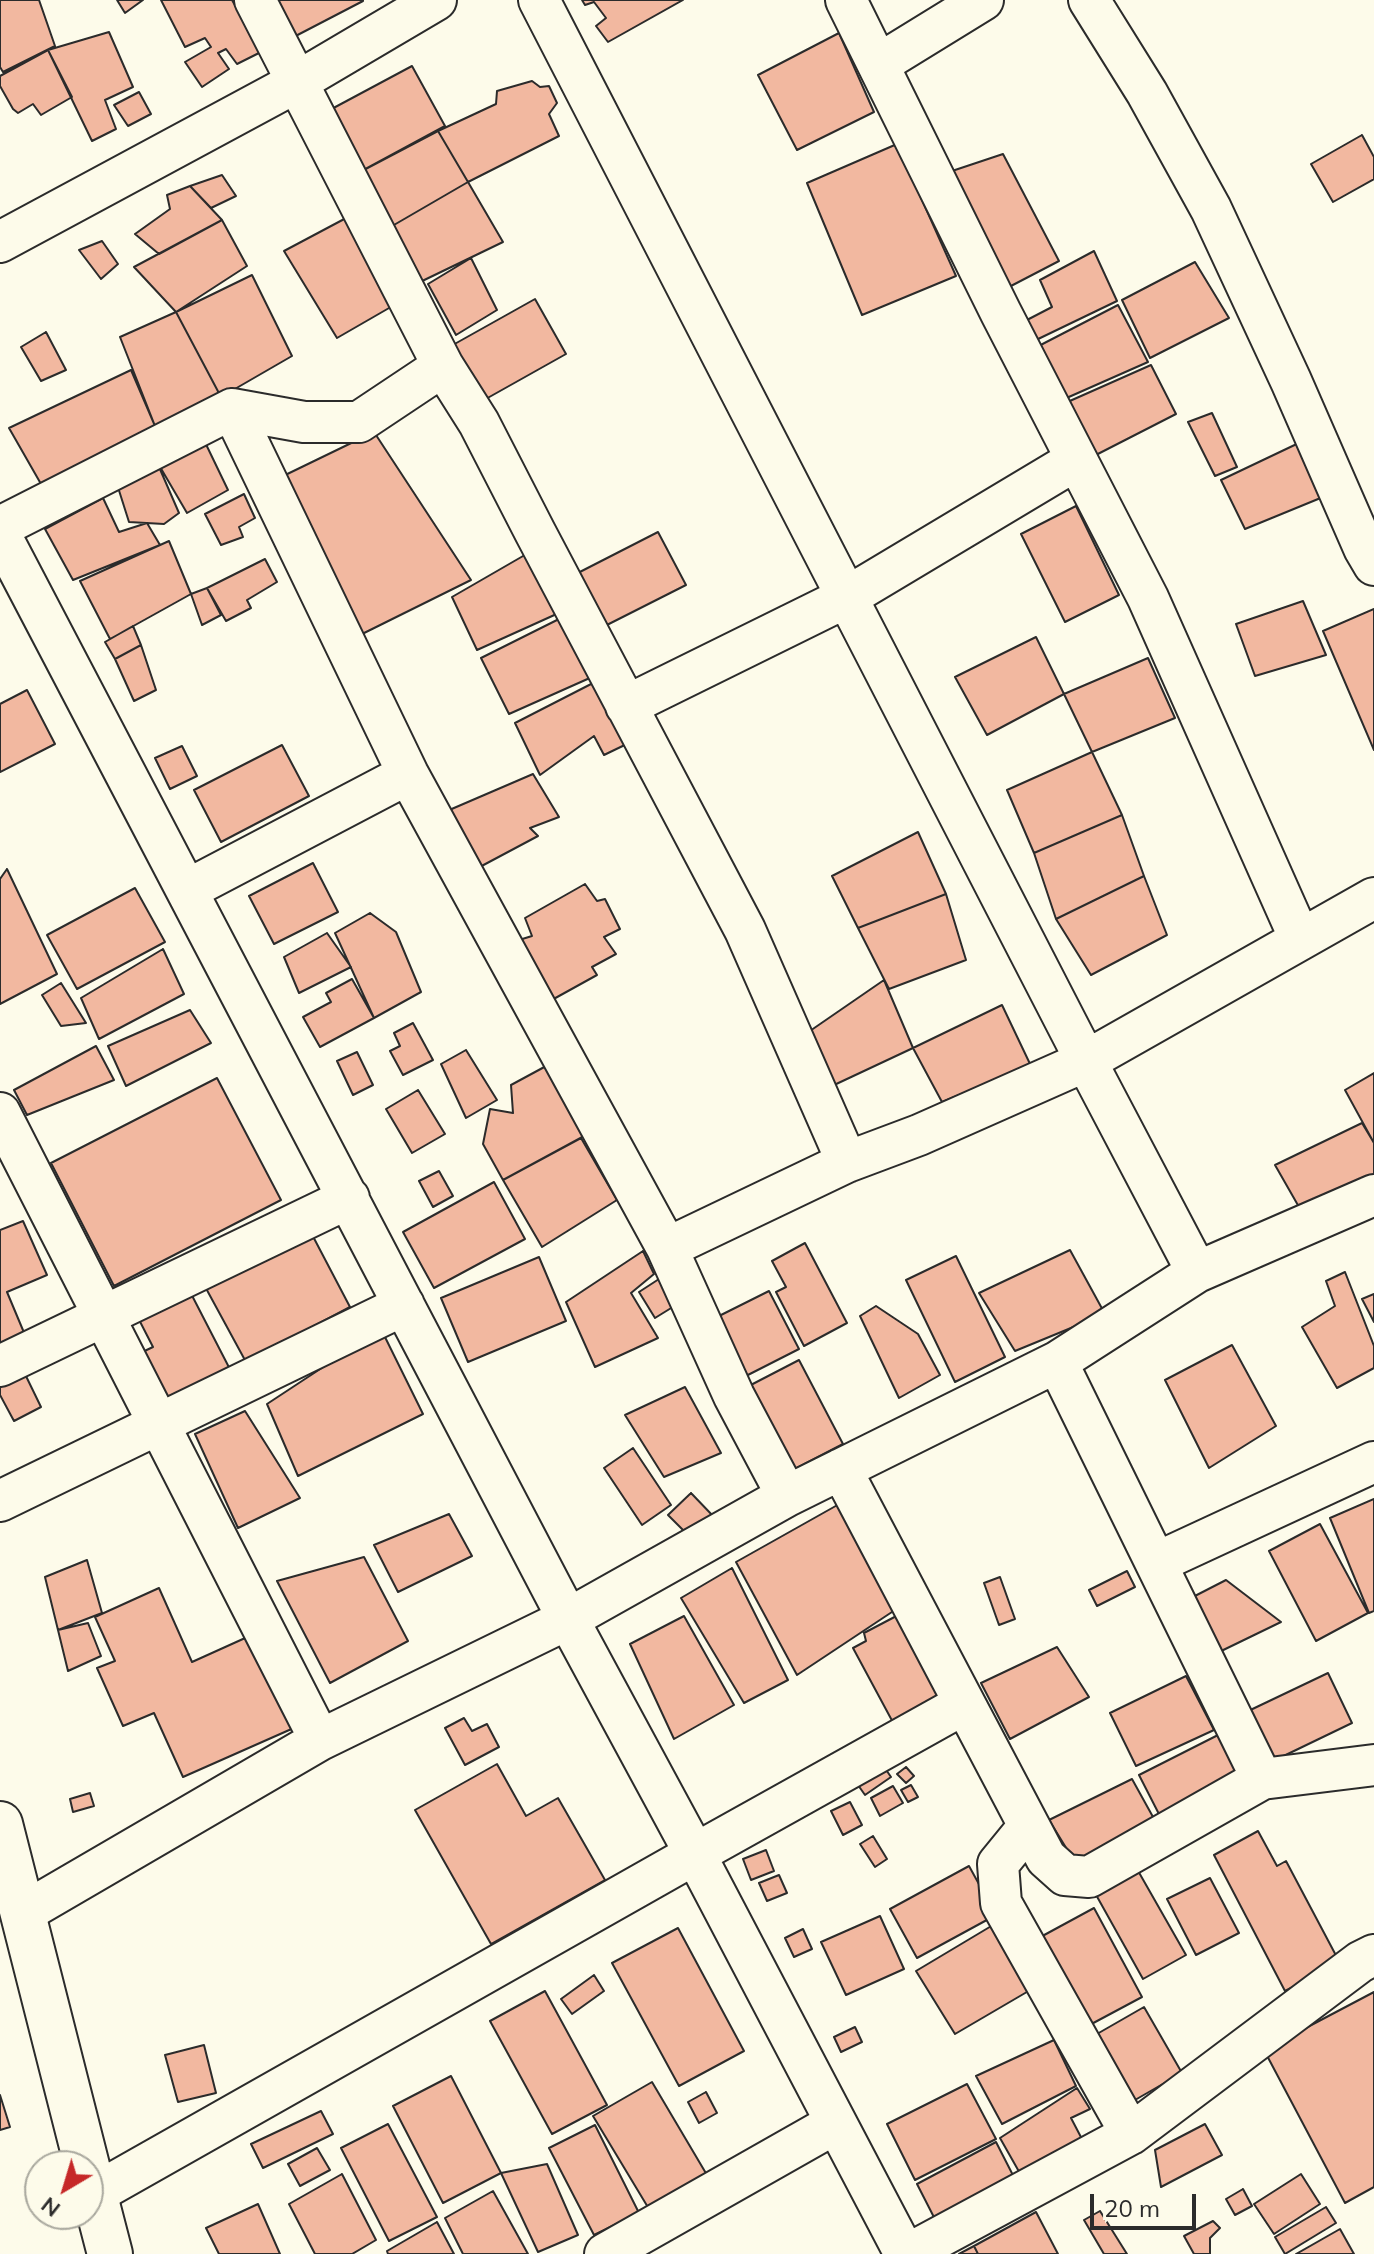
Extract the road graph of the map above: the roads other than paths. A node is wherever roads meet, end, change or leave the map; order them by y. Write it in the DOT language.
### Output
graph roads {
  1 [pos="255,0"];
  2 [pos="436,0"];
  3 [pos="539,0"];
  4 [pos="846,0"];
  5 [pos="983,0"];
  6 [pos="1089,0"];
  7 [pos="879,64"];
  8 [pos="297,82"];
  9 [pos="0,242"];
  10 [pos="443,366"];
  11 [pos="232,409"];
  12 [pos="1076,460"];
  13 [pos="0,527"];
  14 [pos="0,534"];
  15 [pos="1374,565"];
  16 [pos="847,597"];
  17 [pos="626,706"];
  18 [pos="408,774"];
  19 [pos="187,890"];
  20 [pos="1374,898"];
  21 [pos="1300,939"];
  22 [pos="1086,1061"];
  23 [pos="0,1113"];
  24 [pos="847,1162"];
  25 [pos="1374,1195"];
  26 [pos="349,1198"];
  27 [pos="667,1248"];
  28 [pos="1197,1272"];
  29 [pos="404,1305"];
  30 [pos="103,1316"];
  31 [pos="1057,1362"];
  32 [pos="0,1366"];
  33 [pos="158,1423"];
  34 [pos="1374,1462"];
  35 [pos="841,1469"];
  36 [pos="787,1496"];
  37 [pos="0,1501"];
  38 [pos="1156,1563"];
  39 [pos="568,1619"];
  40 [pos="964,1704"];
  41 [pos="320,1740"];
  42 [pos="1374,1765"];
  43 [pos="1262,1779"];
  44 [pos="0,1824"];
  45 [pos="1029,1826"];
  46 [pos="695,1854"];
  47 [pos="23,1913"];
  48 [pos="1374,1955"];
  49 [pos="836,2123"];
  50 [pos="1131,2134"];
  51 [pos="83,2150"];
  52 [pos="104,2169"];
  53 [pos="104,2230"];
  54 [pos="110,2254"];
  55 [pos="605,2254"];
  56 [pos="907,2254"];
  1 -- 8 [label="street"];
  2 -- 8 [label="street"];
  3 -- 16 [label="street"];
  4 -- 7 [label="street"];
  5 -- 7 [label="street"];
  6 -- 15 [label="street"];
  7 -- 12 [label="street"];
  8 -- 9 [label="street"];
  8 -- 10 [label="street"];
  10 -- 11 [label="street"];
  10 -- 17 [label="street"];
  11 -- 13 [label="street"];
  11 -- 18 [label="street"];
  12 -- 16 [label="street"];
  12 -- 21 [label="street"];
  14 -- 19 [label="street"];
  16 -- 17 [label="street"];
  16 -- 22 [label="street"];
  17 -- 24 [label="street"];
  18 -- 19 [label="street"];
  18 -- 27 [label="street"];
  19 -- 26 [label="street"];
  20 -- 21 [label="street"];
  21 -- 22 [label="street"];
  22 -- 24 [label="street"];
  22 -- 28 [label="street"];
  23 -- 30 [label="street"];
  24 -- 27 [label="street"];
  25 -- 28 [label="street"];
  26 -- 29 [label="street"];
  26 -- 30 [label="street"];
  27 -- 36 [label="street"];
  28 -- 31 [label="street"];
  29 -- 33 [label="street"];
  29 -- 39 [label="street"];
  30 -- 32 [label="street"];
  30 -- 33 [label="street"];
  31 -- 35 [label="street"];
  31 -- 38 [label="street"];
  33 -- 37 [label="street"];
  33 -- 41 [label="street"];
  34 -- 38 [label="street"];
  35 -- 36 [label="street"];
  35 -- 40 [label="street"];
  36 -- 39 [label="street"];
  38 -- 43 [label="street"];
  39 -- 41 [label="street"];
  39 -- 46 [label="street"];
  40 -- 45 [label="street"];
  40 -- 46 [label="street"];
  41 -- 47 [label="street"];
  42 -- 43 [label="street"];
  43 -- 45 [label="street"];
  44 -- 47 [label="main road"];
  45 -- 50 [label="street"];
  46 -- 49 [label="street"];
  46 -- 52 [label="street"];
  47 -- 51 [label="main road"];
  48 -- 50 [label="street"];
  49 -- 55 [label="street"];
  49 -- 56 [label="street"];
  50 -- 56 [label="street"];
  53 -- 54 [label="main road"];
}
